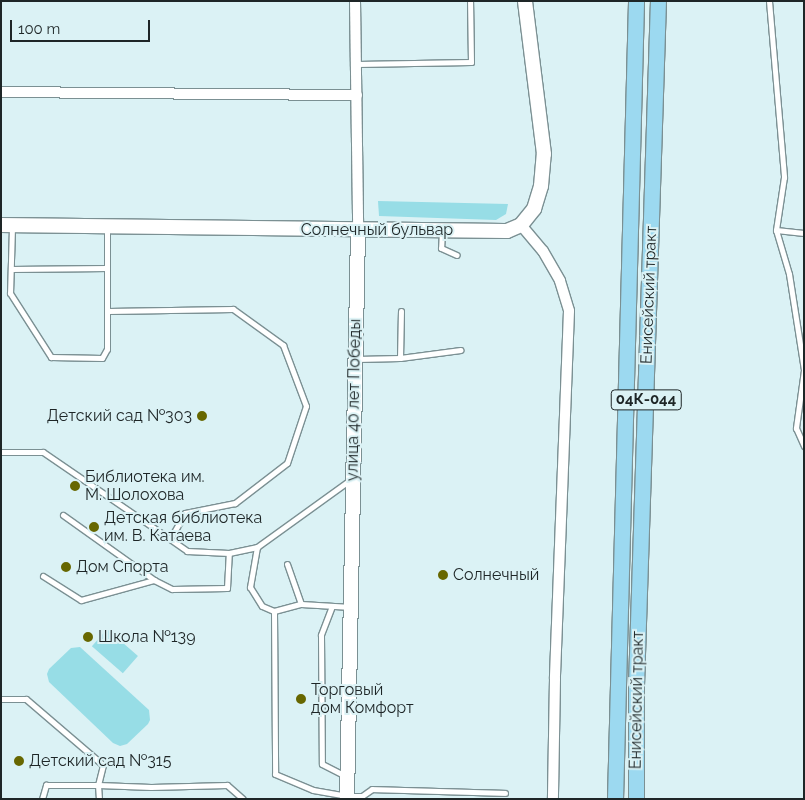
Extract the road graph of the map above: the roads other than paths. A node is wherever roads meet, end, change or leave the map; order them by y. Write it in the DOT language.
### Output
graph roads {
  1 [pos="355,1"];
  2 [pos="470,1"];
  3 [pos="525,1"];
  4 [pos="636,1"];
  5 [pos="658,1"];
  6 [pos="769,1"];
  7 [pos="357,64"];
  8 [pos="1,92"];
  9 [pos="357,95"];
  10 [pos="7,225"];
  11 [pos="521,225"];
  12 [pos="107,227"];
  13 [pos="358,230"];
  14 [pos="442,230"];
  15 [pos="776,230"];
  16 [pos="804,233"];
  17 [pos="457,255"];
  18 [pos="107,268"];
  19 [pos="11,269"];
  20 [pos="108,310"];
  21 [pos="401,311"];
  22 [pos="460,350"];
  23 [pos="400,358"];
  24 [pos="354,359"];
  25 [pos="804,370"];
  26 [pos="804,446"];
  27 [pos="1,452"];
  28 [pos="353,478"];
  29 [pos="63,515"];
  30 [pos="170,539"];
  31 [pos="257,547"];
  32 [pos="229,553"];
  33 [pos="287,564"];
  34 [pos="43,576"];
  35 [pos="154,580"];
  36 [pos="301,604"];
  37 [pos="332,606"];
  38 [pos="351,606"];
  39 [pos="274,611"];
  40 [pos="1,699"];
  41 [pos="347,776"];
  42 [pos="98,785"];
  43 [pos="505,793"];
  44 [pos="347,797"];
  45 [pos="42,799"];
  46 [pos="99,799"];
  47 [pos="243,799"];
  48 [pos="553,799"];
  49 [pos="615,799"];
  50 [pos="636,799"];
  1 -- 7 [label="street, улица 40 лет Победы"];
  2 -- 7 [label="lane"];
  3 -- 11 [label="main road"];
  4 -- 49 [label="main road, Енисейский тракт / 04К-044"];
  5 -- 50 [label="main road, Енисейский тракт / 04К-044"];
  6 -- 15 [label="lane"];
  7 -- 9 [label="street, улица 40 лет Победы"];
  8 -- 9 [label="street"];
  9 -- 13 [label="street, улица 40 лет Победы"];
  10 -- 12 [label="main road, Солнечный бульвар"];
  10 -- 19 [label="lane"];
  11 -- 14 [label="main road, Солнечный бульвар"];
  11 -- 48 [label="street"];
  12 -- 13 [label="main road, Солнечный бульвар"];
  12 -- 18 [label="lane"];
  13 -- 14 [label="main road, Солнечный бульвар"];
  13 -- 24 [label="main road, улица 40 лет Победы"];
  14 -- 17 [label="lane"];
  15 -- 16 [label="lane"];
  15 -- 25 [label="lane"];
  18 -- 19 [label="lane"];
  18 -- 20 [label="lane"];
  19 -- 20 [label="lane"];
  20 -- 30 [label="lane"];
  21 -- 23 [label="lane"];
  22 -- 23 [label="lane"];
  23 -- 24 [label="lane"];
  24 -- 28 [label="main road, улица 40 лет Победы"];
  25 -- 26 [label="lane"];
  27 -- 30 [label="lane"];
  28 -- 31 [label="lane"];
  28 -- 38 [label="main road, улица 40 лет Победы"];
  29 -- 35 [label="lane"];
  30 -- 32 [label="lane"];
  31 -- 32 [label="lane"];
  31 -- 39 [label="lane"];
  32 -- 35 [label="lane"];
  33 -- 36 [label="lane"];
  34 -- 35 [label="lane"];
  36 -- 37 [label="lane"];
  36 -- 39 [label="lane"];
  37 -- 38 [label="lane"];
  37 -- 41 [label="lane"];
  38 -- 41 [label="main road, улица 40 лет Победы"];
  39 -- 44 [label="lane"];
  40 -- 42 [label="lane"];
  41 -- 44 [label="main road, улица 40 лет Победы"];
  42 -- 45 [label="lane"];
  42 -- 46 [label="lane"];
  42 -- 47 [label="lane"];
  43 -- 44 [label="lane"];
}
